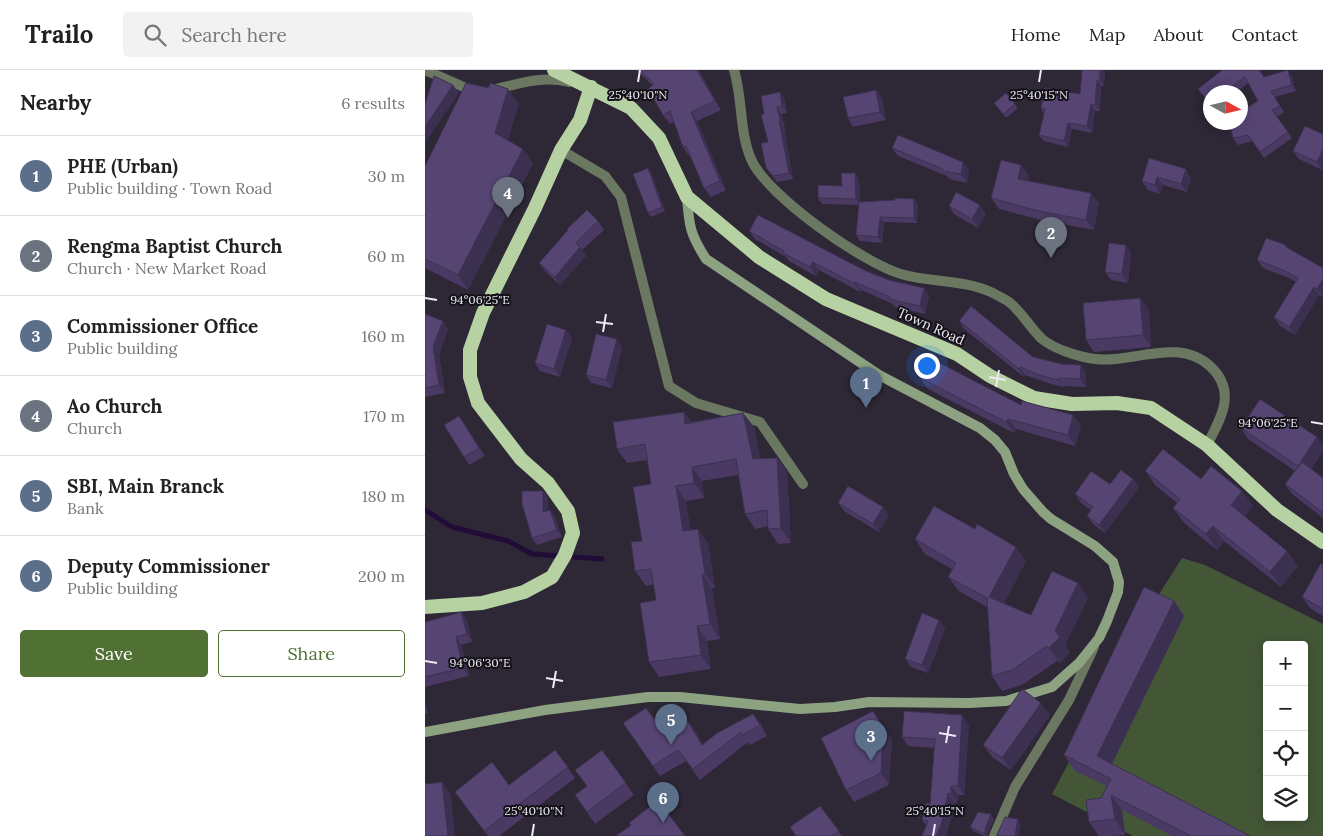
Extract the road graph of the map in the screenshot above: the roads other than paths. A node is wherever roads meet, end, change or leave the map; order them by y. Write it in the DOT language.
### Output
graph roads {
  1 [pos="425,70"];
  2 [pos="554,70"];
  3 [pos="735,70"];
  4 [pos="591,88"];
  5 [pos="561,150"];
  6 [pos="687,197"];
  7 [pos="1207,445"];
  8 [pos="803,484"];
  9 [pos="1323,542"];
  10 [pos="425,608"];
  11 [pos="1099,638"];
  12 [pos="425,732"];
  13 [pos="994,836"];
  1 -- 4 [label="street"];
  2 -- 4 [label="highway, Town Road"];
  3 -- 7 [label="street"];
  4 -- 5 [label="highway"];
  4 -- 6 [label="highway, Town Road"];
  5 -- 8 [label="street"];
  5 -- 10 [label="highway"];
  6 -- 7 [label="highway, Town Road"];
  6 -- 11 [label="main road"];
  7 -- 9 [label="highway, Town Road"];
  11 -- 12 [label="main road"];
  11 -- 13 [label="street"];
}
